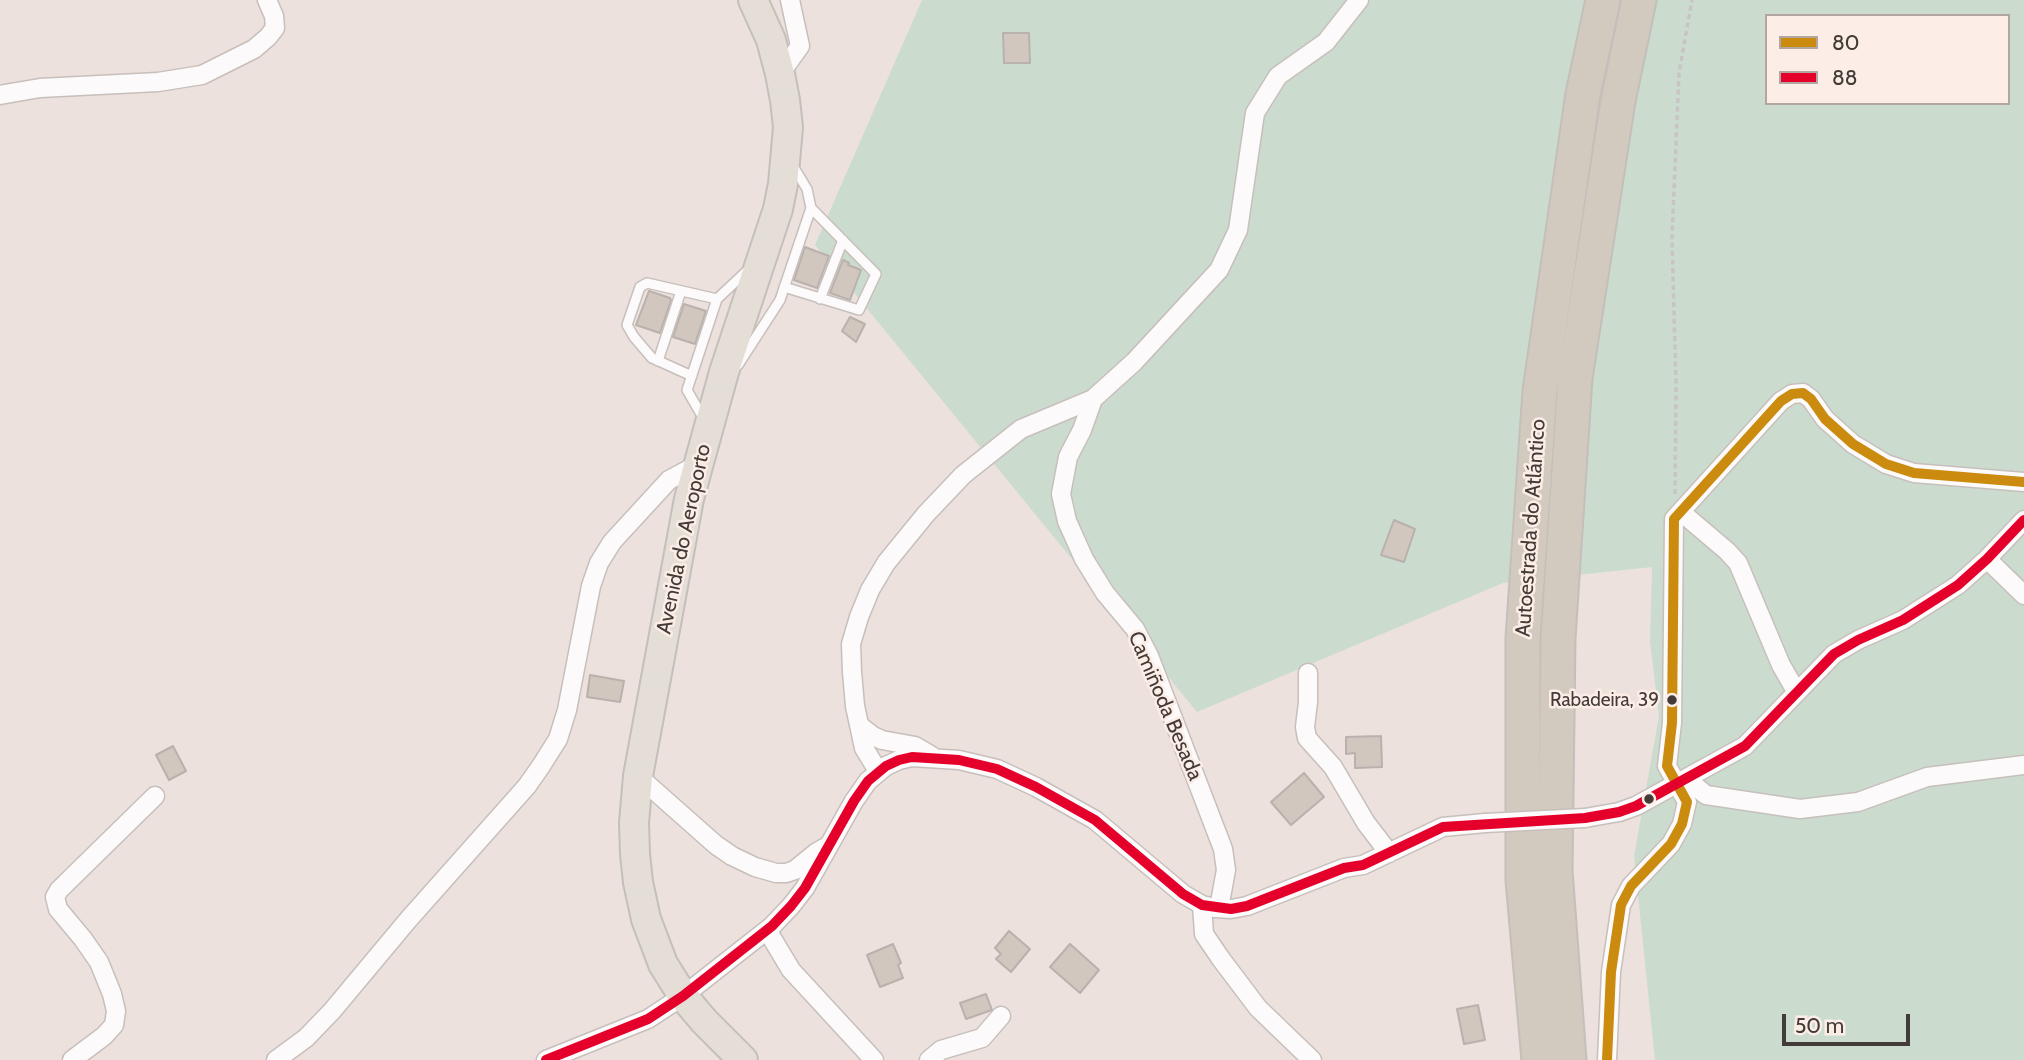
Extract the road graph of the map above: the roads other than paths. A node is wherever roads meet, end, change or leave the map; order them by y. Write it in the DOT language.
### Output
graph roads {
  1 [pos="267,0"];
  2 [pos="753,0"];
  3 [pos="790,0"];
  4 [pos="1359,0"];
  5 [pos="1604,0"];
  6 [pos="1639,0"];
  7 [pos="780,74"];
  8 [pos="0,95"];
  9 [pos="787,156"];
  10 [pos="811,208"];
  11 [pos="843,240"];
  12 [pos="763,256"];
  13 [pos="784,287"];
  14 [pos="681,291"];
  15 [pos="717,299"];
  16 [pos="820,299"];
  17 [pos="658,361"];
  18 [pos="692,376"];
  19 [pos="719,391"];
  20 [pos="1093,399"];
  21 [pos="708,427"];
  22 [pos="697,465"];
  23 [pos="2024,482"];
  24 [pos="1678,515"];
  25 [pos="2024,520"];
  26 [pos="1987,559"];
  27 [pos="2024,595"];
  28 [pos="1308,673"];
  29 [pos="1796,691"];
  30 [pos="859,725"];
  31 [pos="935,757"];
  32 [pos="2024,765"];
  33 [pos="878,771"];
  34 [pos="638,776"];
  35 [pos="1683,780"];
  36 [pos="155,796"];
  37 [pos="830,844"];
  38 [pos="1389,853"];
  39 [pos="1211,907"];
  40 [pos="767,930"];
  41 [pos="683,996"];
  42 [pos="1001,1016"];
  43 [pos="72,1060"];
  44 [pos="276,1060"];
  45 [pos="546,1060"];
  46 [pos="743,1060"];
  47 [pos="874,1060"];
  48 [pos="929,1060"];
  49 [pos="1312,1060"];
  50 [pos="1539,1060"];
  51 [pos="1569,1060"];
  52 [pos="1607,1060"];
  1 -- 8 [label="street"];
  2 -- 7 [label="main road, Avenida do Aeroporto"];
  3 -- 7 [label="street"];
  4 -- 20 [label="street"];
  5 -- 50 [label="highway, Autoestrada do Atlántico"];
  6 -- 51 [label="highway, Autoestrada do Atlántico"];
  7 -- 9 [label="main road, Avenida do Aeroporto"];
  9 -- 10 [label="lane"];
  9 -- 12 [label="main road, Avenida do Aeroporto"];
  10 -- 11 [label="lane"];
  10 -- 13 [label="lane"];
  11 -- 16 [label="lane"];
  11 -- 16 [label="lane"];
  12 -- 15 [label="lane"];
  12 -- 19 [label="main road, Avenida do Aeroporto"];
  13 -- 16 [label="lane"];
  13 -- 19 [label="lane"];
  14 -- 15 [label="lane"];
  14 -- 17 [label="lane"];
  14 -- 17 [label="lane"];
  15 -- 18 [label="lane"];
  17 -- 18 [label="lane"];
  18 -- 21 [label="lane"];
  19 -- 21 [label="main road, Avenida do Aeroporto"];
  20 -- 30 [label="street"];
  20 -- 39 [label="street, Camiñoda Besada"];
  21 -- 22 [label="main road, Avenida do Aeroporto"];
  22 -- 34 [label="main road, Avenida do Aeroporto"];
  22 -- 44 [label="street"];
  23 -- 24 [label="street"];
  24 -- 29 [label="street"];
  24 -- 35 [label="street"];
  25 -- 26 [label="street"];
  26 -- 27 [label="street"];
  26 -- 29 [label="street"];
  28 -- 38 [label="street"];
  29 -- 35 [label="street"];
  30 -- 31 [label="street"];
  30 -- 33 [label="street"];
  31 -- 33 [label="street"];
  31 -- 39 [label="street"];
  32 -- 35 [label="street"];
  33 -- 37 [label="street"];
  34 -- 37 [label="street"];
  34 -- 41 [label="main road, Avenida do Aeroporto"];
  35 -- 38 [label="street, bridge"];
  35 -- 52 [label="street"];
  36 -- 43 [label="street"];
  37 -- 40 [label="street"];
  38 -- 39 [label="street"];
  39 -- 49 [label="street, Camiñoda Besada"];
  40 -- 41 [label="street"];
  40 -- 47 [label="street"];
  41 -- 45 [label="street"];
  41 -- 46 [label="main road, Avenida do Aeroporto"];
  42 -- 48 [label="street"];
}
